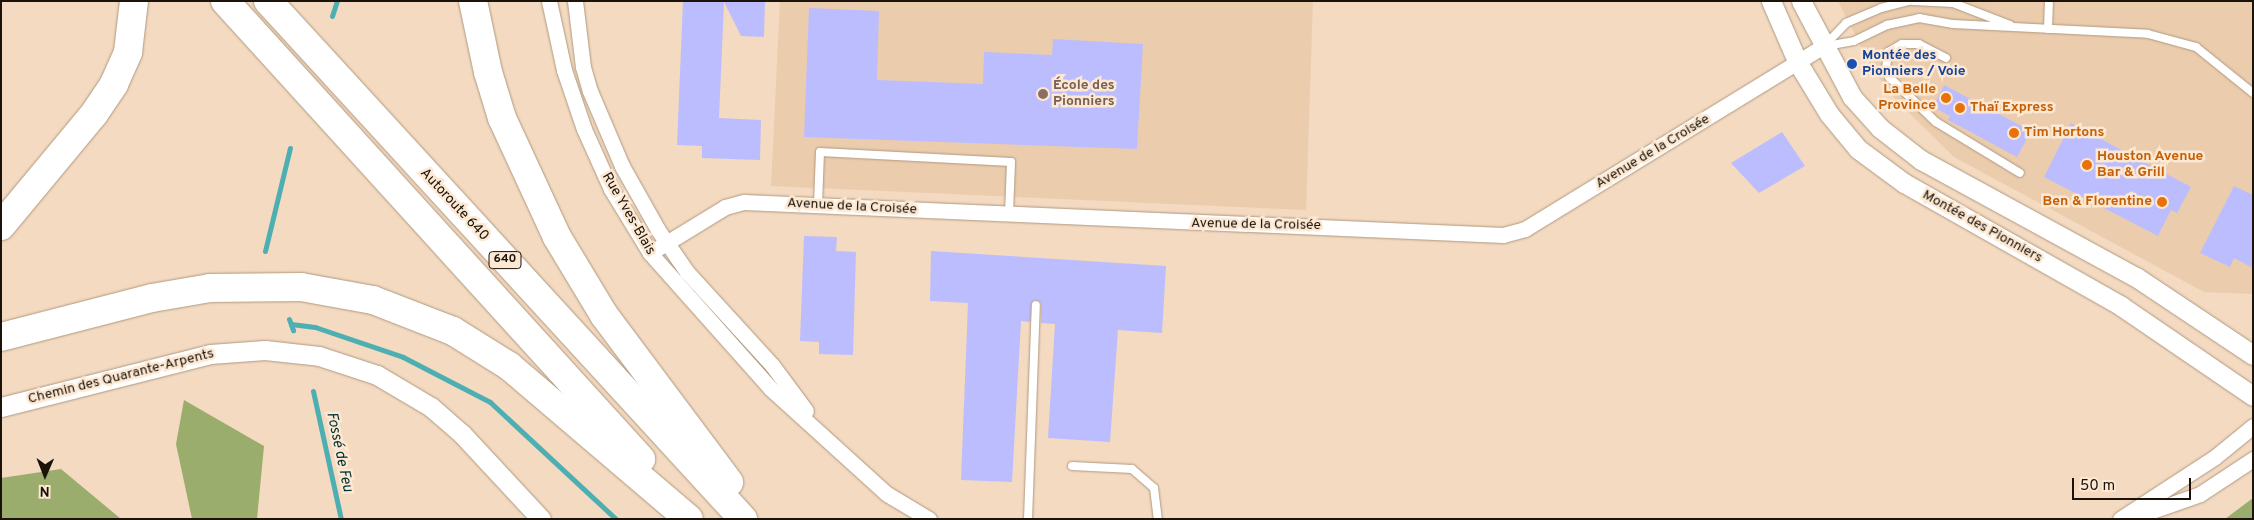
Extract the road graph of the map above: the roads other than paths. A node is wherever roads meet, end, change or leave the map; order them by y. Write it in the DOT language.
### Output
graph roads {
  1 [pos="134,1"];
  2 [pos="225,1"];
  3 [pos="268,1"];
  4 [pos="473,1"];
  5 [pos="549,1"];
  6 [pos="576,1"];
  7 [pos="1771,1"];
  8 [pos="1802,1"];
  9 [pos="1912,1"];
  10 [pos="2049,1"];
  11 [pos="1939,2"];
  12 [pos="2016,28"];
  13 [pos="2048,29"];
  14 [pos="1824,46"];
  15 [pos="1946,58"];
  16 [pos="1798,63"];
  17 [pos="583,67"];
  18 [pos="564,70"];
  19 [pos="2253,94"];
  20 [pos="2020,173"];
  21 [pos="818,204"];
  22 [pos="1009,215"];
  23 [pos="1,226"];
  24 [pos="665,242"];
  25 [pos="650,253"];
  26 [pos="1036,305"];
  27 [pos="1,337"];
  28 [pos="2251,353"];
  29 [pos="2253,396"];
  30 [pos="1,407"];
  31 [pos="2253,426"];
  32 [pos="819,429"];
  33 [pos="2253,459"];
  34 [pos="1072,466"];
  35 [pos="541,519"];
  36 [pos="689,519"];
  37 [pos="696,519"];
  38 [pos="743,519"];
  39 [pos="757,519"];
  40 [pos="929,519"];
  41 [pos="1028,519"];
  42 [pos="1158,519"];
  43 [pos="2120,519"];
  44 [pos="2128,519"];
  1 -- 23 [label="highway"];
  2 -- 37 [label="highway, 640"];
  3 -- 38 [label="highway, Autoroute 640 / 640"];
  4 -- 39 [label="highway"];
  5 -- 18 [label="street, Rue Yves-Blais"];
  6 -- 17 [label="street, Rue Yves-Blais"];
  7 -- 16 [label="street, Montée des Pionniers"];
  8 -- 14 [label="street, Montée des Pionniers"];
  9 -- 11 [label="lane"];
  9 -- 14 [label="lane"];
  10 -- 13 [label="lane"];
  11 -- 12 [label="lane"];
  12 -- 13 [label="lane"];
  12 -- 14 [label="lane"];
  13 -- 19 [label="lane"];
  14 -- 16 [label="street, Avenue de la Croisée"];
  14 -- 28 [label="street, Montée des Pionniers"];
  15 -- 20 [label="lane"];
  16 -- 22 [label="street, Avenue de la Croisée"];
  16 -- 29 [label="street, Montée des Pionniers"];
  17 -- 18 [label="lane"];
  17 -- 24 [label="street, Rue Yves-Blais"];
  18 -- 25 [label="street, Rue Yves-Blais"];
  21 -- 22 [label="street, Avenue de la Croisée"];
  21 -- 22 [label="lane"];
  21 -- 24 [label="street, Avenue de la Croisée"];
  24 -- 25 [label="street, Avenue de la Croisée"];
  24 -- 32 [label="street, Rue Yves-Blais"];
  25 -- 32 [label="street, Rue Yves-Blais"];
  26 -- 41 [label="lane"];
  27 -- 36 [label="highway"];
  30 -- 35 [label="street, Chemin des Quarante-Arpents"];
  31 -- 43 [label="street"];
  32 -- 40 [label="street, Rue Yves-Blais"];
  33 -- 44 [label="street"];
  34 -- 42 [label="lane"];
}
